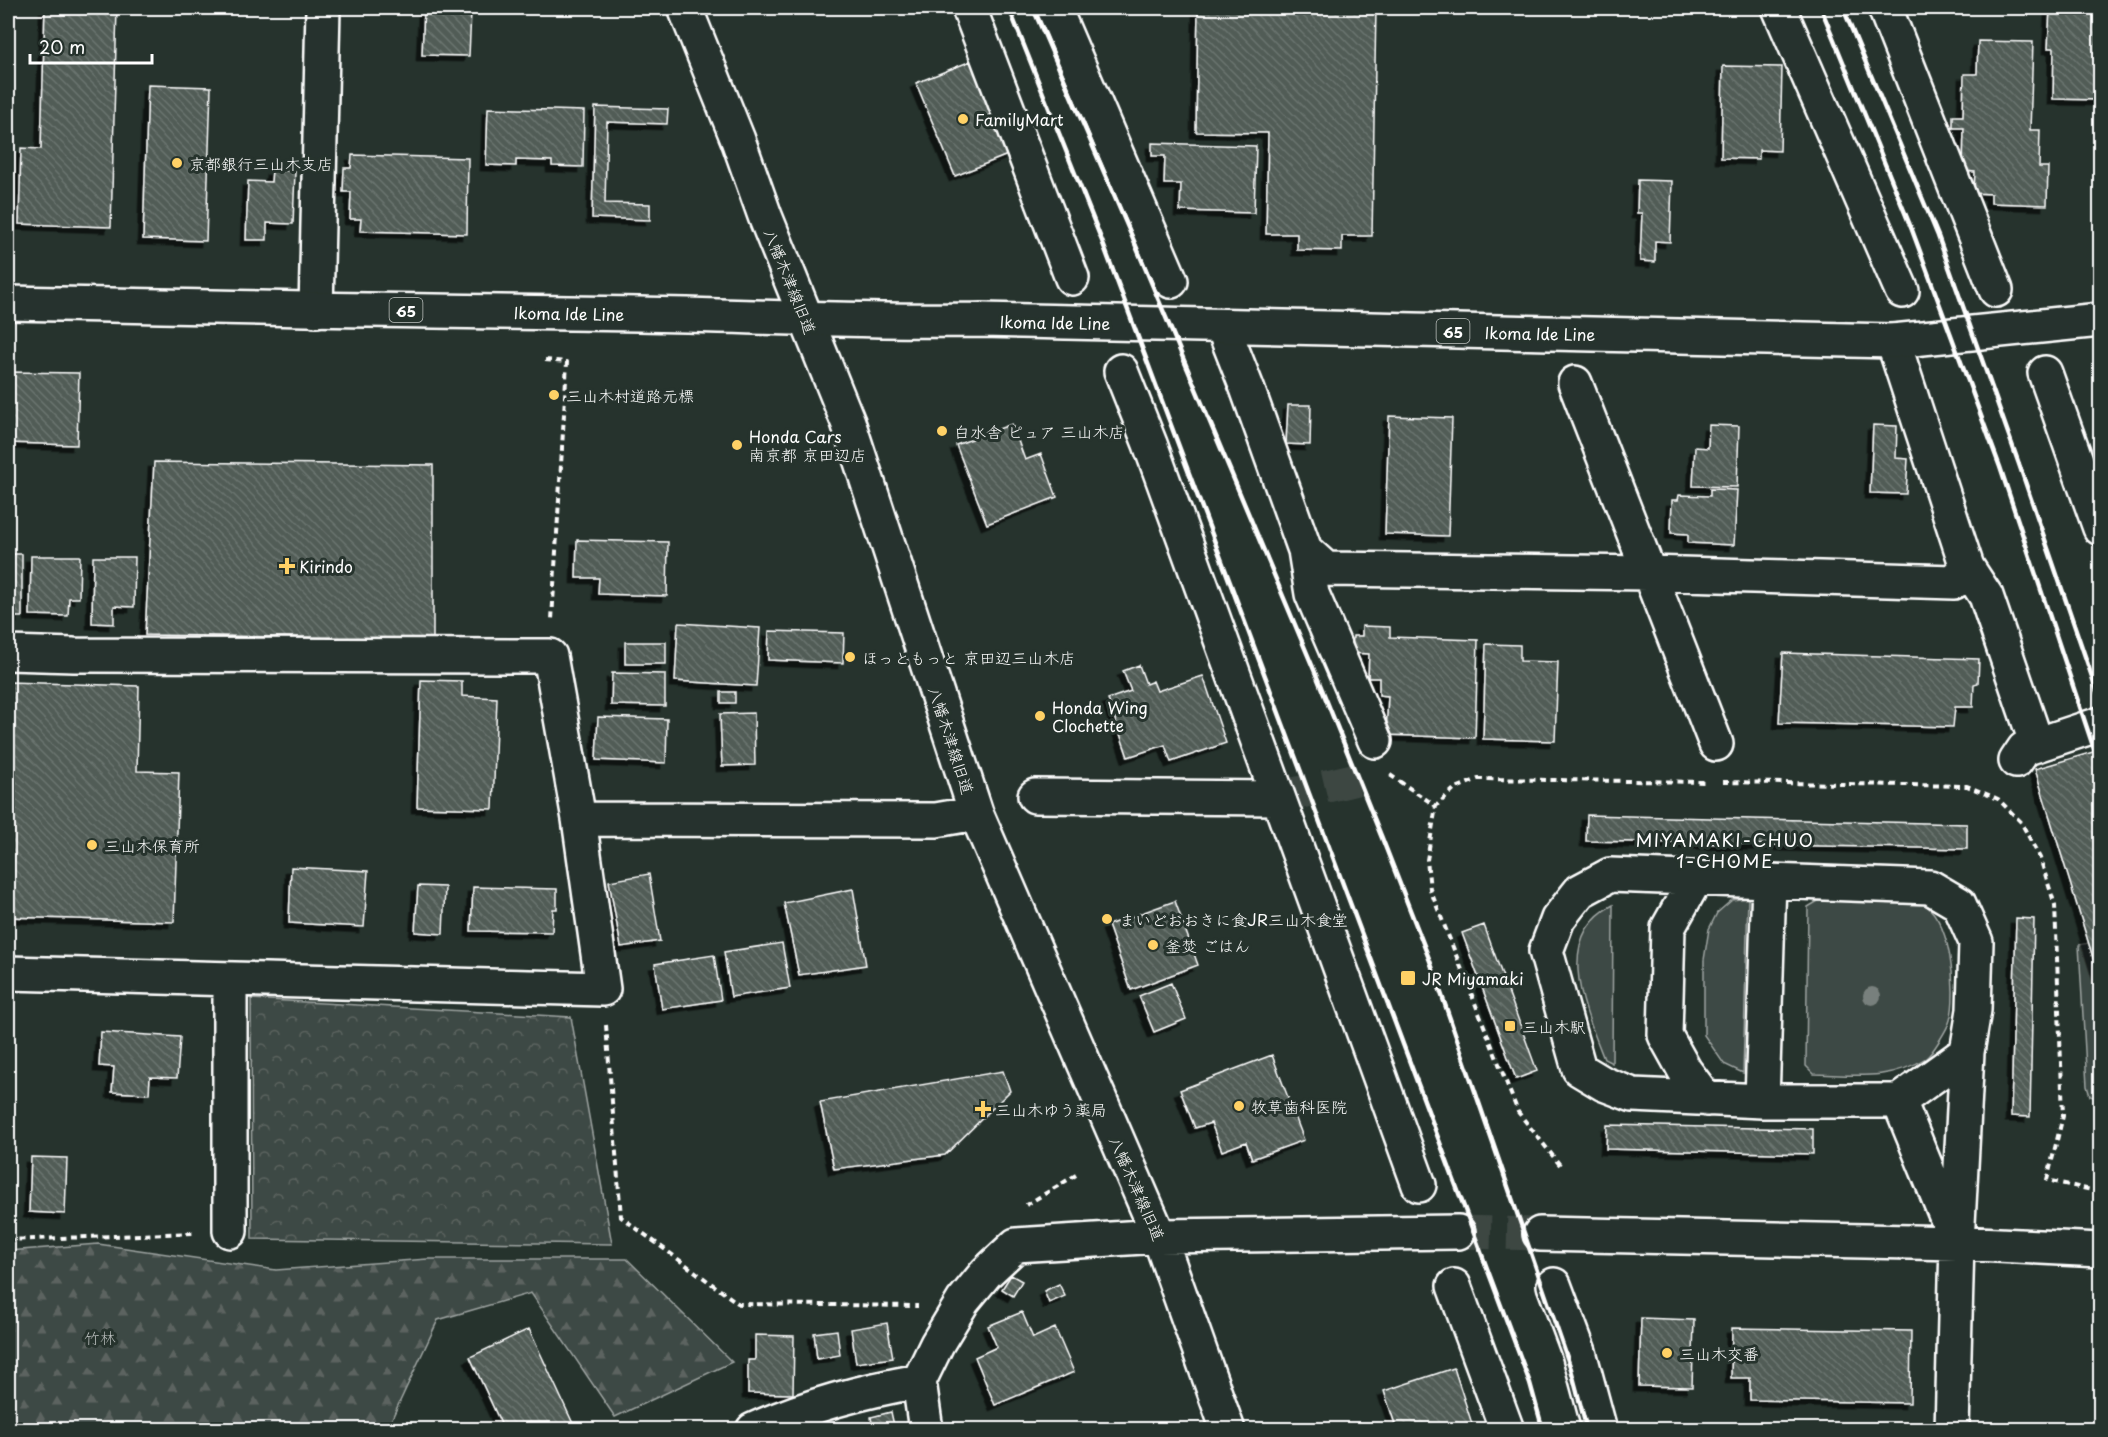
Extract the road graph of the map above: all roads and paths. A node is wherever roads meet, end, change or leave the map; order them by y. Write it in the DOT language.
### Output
graph roads {
  1 [pos="323,8"];
  2 [pos="685,8"];
  3 [pos="969,8"];
  4 [pos="1053,8"];
  5 [pos="1779,8"];
  6 [pos="1885,8"];
  7 [pos="1072,278"];
  8 [pos="1171,281"];
  9 [pos="1996,290"];
  10 [pos="1902,291"];
  11 [pos="8,303"];
  12 [pos="316,310"];
  13 [pos="805,318"];
  14 [pos="2100,320"];
  15 [pos="1222,327"];
  16 [pos="1893,341"];
  17 [pos="544,360"];
  18 [pos="1121,371"];
  19 [pos="2045,373"];
  20 [pos="1575,383"];
  21 [pos="2100,528"];
  22 [pos="1305,550"];
  23 [pos="1967,567"];
  24 [pos="1648,573"];
  25 [pos="8,653"];
  26 [pos="550,656"];
  27 [pos="2100,724"];
  28 [pos="1374,741"];
  29 [pos="1716,744"];
  30 [pos="1386,772"];
  31 [pos="1035,796"];
  32 [pos="1277,798"];
  33 [pos="1436,806"];
  34 [pos="976,813"];
  35 [pos="579,819"];
  36 [pos="1696,878"];
  37 [pos="1769,881"];
  38 [pos="8,973"];
  39 [pos="230,979"];
  40 [pos="603,989"];
  41 [pos="1967,1052"];
  42 [pos="1706,1099"];
  43 [pos="1762,1101"];
  44 [pos="1899,1101"];
  45 [pos="1076,1175"];
  46 [pos="2047,1180"];
  47 [pos="1419,1185"];
  48 [pos="2100,1192"];
  49 [pos="1025,1206"];
  50 [pos="230,1231"];
  51 [pos="1458,1232"];
  52 [pos="1540,1234"];
  53 [pos="1159,1236"];
  54 [pos="8,1240"];
  55 [pos="1957,1243"];
  56 [pos="2100,1250"];
  57 [pos="1554,1285"];
  58 [pos="1454,1286"];
  59 [pos="923,1306"];
  60 [pos="919,1381"];
  61 [pos="753,1430"];
  62 [pos="926,1430"];
  63 [pos="1228,1430"];
  64 [pos="1508,1430"];
  65 [pos="1600,1430"];
  66 [pos="1952,1430"];
  1 -- 12 [label="street"];
  2 -- 13 [label="street, 八幡木津線旧道"];
  3 -- 7 [label="street"];
  4 -- 8 [label="street"];
  5 -- 10 [label="street"];
  6 -- 9 [label="street"];
  11 -- 12 [label="street, Ikoma Ide Line / 65"];
  12 -- 13 [label="street, Ikoma Ide Line / 65"];
  13 -- 15 [label="street, Ikoma Ide Line / 65"];
  13 -- 34 [label="street, 八幡木津線旧道"];
  14 -- 16 [label="street, Ikoma Ide Line / 65"];
  15 -- 16 [label="street, Ikoma Ide Line / 65"];
  15 -- 22 [label="street"];
  16 -- 23 [label="street"];
  17 -- 26 [label="path"];
  18 -- 32 [label="street"];
  19 -- 21 [label="street"];
  20 -- 24 [label="street"];
  22 -- 24 [label="street"];
  22 -- 28 [label="street"];
  23 -- 24 [label="street"];
  23 -- 27 [label="street"];
  24 -- 29 [label="street"];
  25 -- 26 [label="street"];
  26 -- 35 [label="street"];
  30 -- 33 [label="path"];
  31 -- 32 [label="street"];
  32 -- 47 [label="street"];
  34 -- 35 [label="street"];
  34 -- 53 [label="street, 八幡木津線旧道"];
  35 -- 40 [label="street"];
  36 -- 37 [label="street"];
  36 -- 42 [label="street"];
  36 -- 42 [label="street"];
  37 -- 41 [label="street"];
  37 -- 43 [label="street"];
  38 -- 39 [label="street"];
  39 -- 40 [label="street"];
  39 -- 50 [label="street"];
  40 -- 59 [label="path"];
  41 -- 44 [label="street"];
  41 -- 55 [label="street"];
  42 -- 43 [label="street"];
  43 -- 44 [label="street"];
  44 -- 55 [label="street"];
  45 -- 49 [label="path"];
  46 -- 48 [label="path"];
  50 -- 54 [label="path"];
  51 -- 53 [label="street"];
  52 -- 55 [label="street"];
  53 -- 60 [label="street"];
  53 -- 63 [label="street, 八幡木津線旧道"];
  55 -- 56 [label="street"];
  55 -- 66 [label="street"];
  57 -- 65 [label="street"];
  58 -- 64 [label="street"];
  60 -- 61 [label="street"];
  60 -- 62 [label="street"];
}
